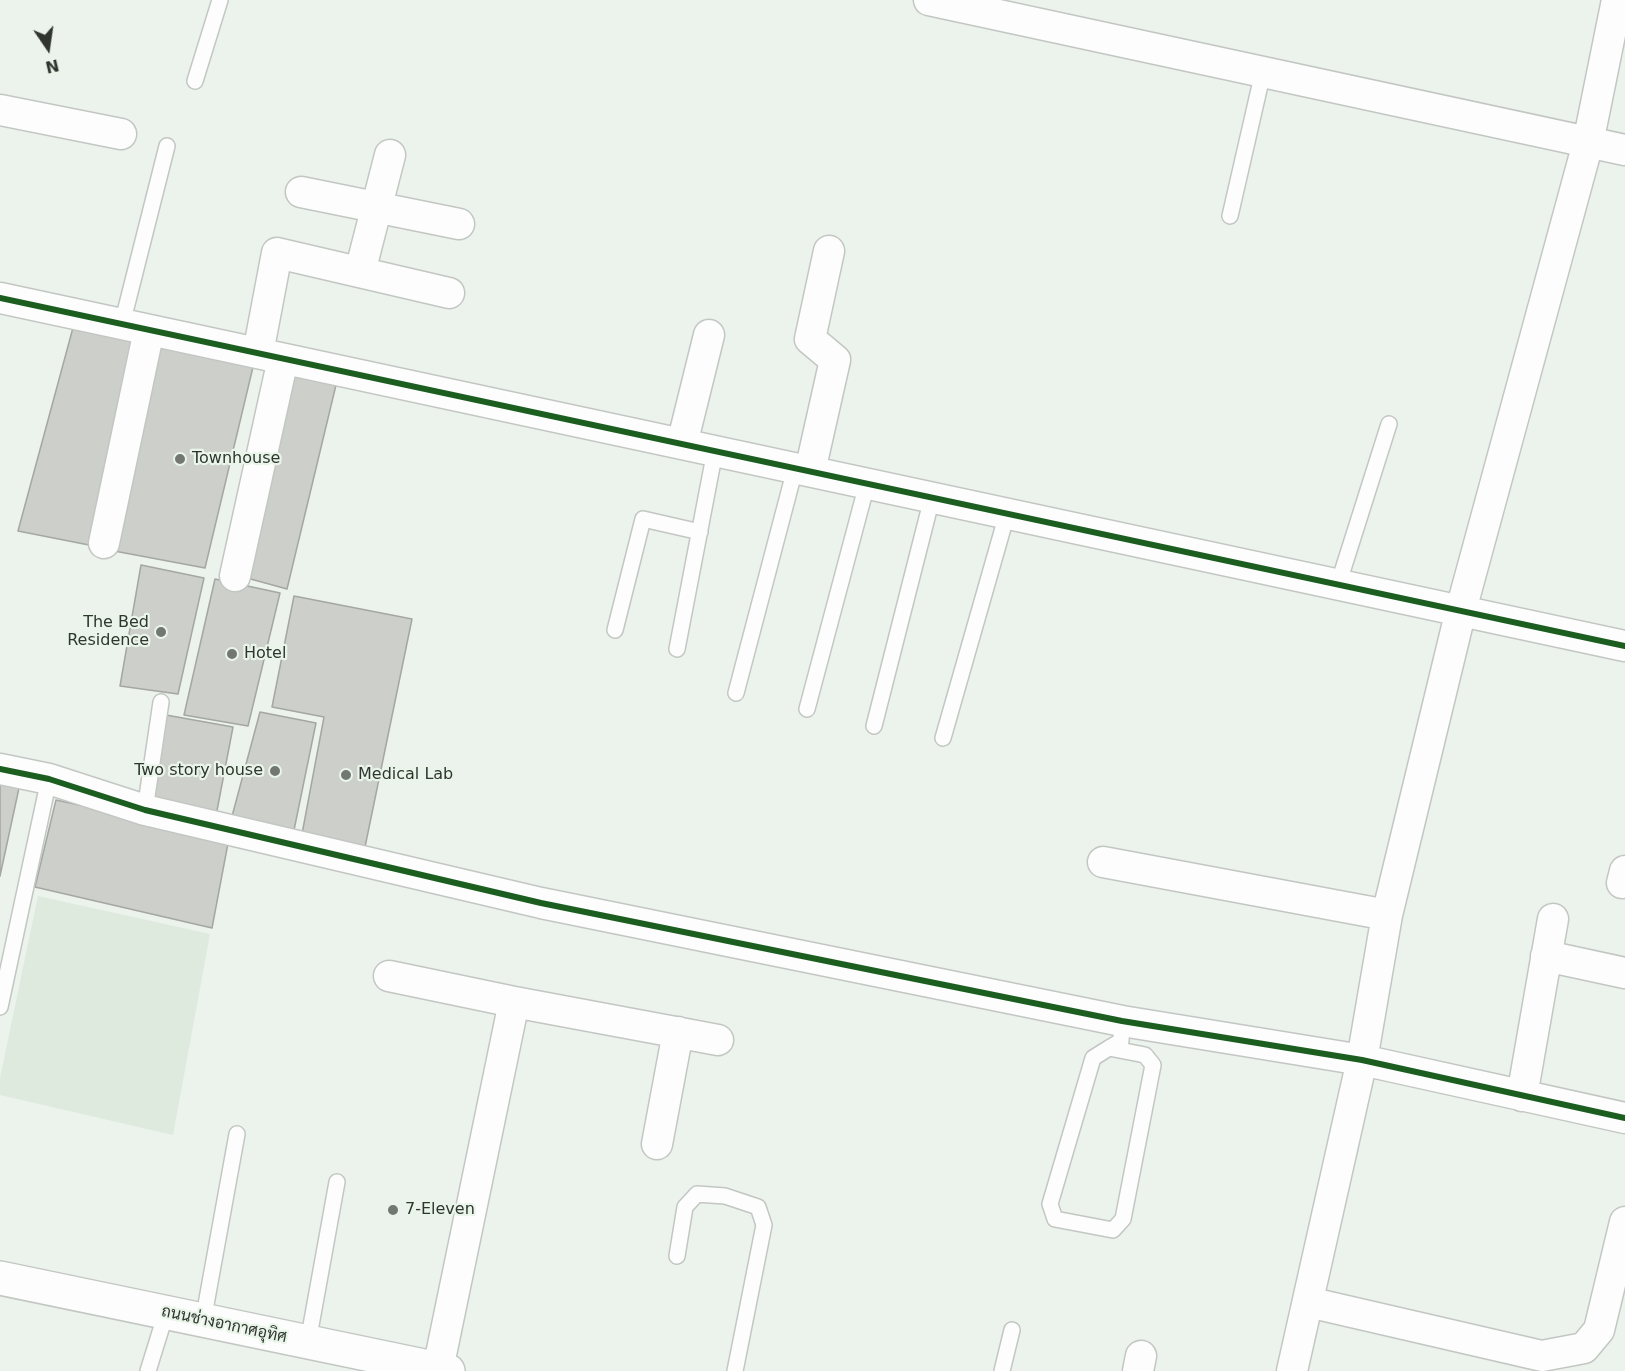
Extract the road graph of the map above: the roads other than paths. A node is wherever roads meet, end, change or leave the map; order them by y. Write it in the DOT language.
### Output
graph roads {
  1 [pos="220,0"];
  2 [pos="929,0"];
  3 [pos="1617,0"];
  4 [pos="1263,72"];
  5 [pos="195,81"];
  6 [pos="0,110"];
  7 [pos="121,134"];
  8 [pos="1588,143"];
  9 [pos="167,146"];
  10 [pos="1625,150"];
  11 [pos="390,155"];
  12 [pos="301,192"];
  13 [pos="377,207"];
  14 [pos="1230,216"];
  15 [pos="459,224"];
  16 [pos="829,251"];
  17 [pos="360,272"];
  18 [pos="449,293"];
  19 [pos="0,298"];
  20 [pos="135,327"];
  21 [pos="709,335"];
  22 [pos="270,356"];
  23 [pos="1389,424"];
  24 [pos="682,444"];
  25 [pos="715,451"];
  26 [pos="803,470"];
  27 [pos="867,484"];
  28 [pos="932,498"];
  29 [pos="1007,514"];
  30 [pos="700,532"];
  31 [pos="104,543"];
  32 [pos="235,576"];
  33 [pos="1338,585"];
  34 [pos="1461,610"];
  35 [pos="615,630"];
  36 [pos="1625,646"];
  37 [pos="677,649"];
  38 [pos="736,693"];
  39 [pos="161,702"];
  40 [pos="807,709"];
  41 [pos="874,726"];
  42 [pos="943,738"];
  43 [pos="0,769"];
  44 [pos="49,779"];
  45 [pos="146,810"];
  46 [pos="1103,862"];
  47 [pos="1387,915"];
  48 [pos="1553,919"];
  49 [pos="1546,956"];
  50 [pos="1625,973"];
  51 [pos="389,976"];
  52 [pos="514,1002"];
  53 [pos="0,1007"];
  54 [pos="1122,1021"];
  55 [pos="678,1032"];
  56 [pos="718,1040"];
  57 [pos="1109,1048"];
  58 [pos="1362,1060"];
  59 [pos="1522,1096"];
  60 [pos="1625,1118"];
  61 [pos="237,1134"];
  62 [pos="657,1144"];
  63 [pos="337,1182"];
  64 [pos="1625,1222"];
  65 [pos="677,1256"];
  66 [pos="0,1278"];
  67 [pos="1308,1302"];
  68 [pos="166,1313"];
  69 [pos="203,1321"];
  70 [pos="1012,1330"];
  71 [pos="308,1342"];
  72 [pos="441,1370"];
  73 [pos="148,1371"];
  74 [pos="735,1371"];
  75 [pos="1002,1371"];
  76 [pos="1292,1371"];
  1 -- 5 [label="lane"];
  2 -- 4 [label="street"];
  3 -- 8 [label="street"];
  4 -- 8 [label="street"];
  4 -- 14 [label="lane"];
  6 -- 7 [label="street"];
  8 -- 10 [label="street"];
  8 -- 34 [label="street"];
  9 -- 20 [label="lane"];
  11 -- 13 [label="street"];
  12 -- 13 [label="street"];
  13 -- 15 [label="street"];
  13 -- 17 [label="street"];
  16 -- 26 [label="street"];
  17 -- 18 [label="street"];
  17 -- 22 [label="street"];
  19 -- 20 [label="street"];
  20 -- 22 [label="street"];
  20 -- 31 [label="street"];
  21 -- 24 [label="street"];
  22 -- 24 [label="street"];
  22 -- 32 [label="street"];
  23 -- 33 [label="lane"];
  24 -- 25 [label="street"];
  25 -- 26 [label="street"];
  25 -- 30 [label="lane"];
  26 -- 27 [label="street"];
  26 -- 38 [label="lane"];
  27 -- 28 [label="street"];
  27 -- 40 [label="lane"];
  28 -- 29 [label="street"];
  28 -- 41 [label="lane"];
  29 -- 33 [label="street"];
  29 -- 42 [label="lane"];
  30 -- 35 [label="lane"];
  30 -- 37 [label="lane"];
  33 -- 34 [label="street"];
  34 -- 36 [label="street"];
  34 -- 47 [label="street"];
  39 -- 45 [label="lane"];
  43 -- 44 [label="street"];
  44 -- 45 [label="street"];
  44 -- 53 [label="lane"];
  45 -- 54 [label="street"];
  46 -- 47 [label="street"];
  47 -- 58 [label="street"];
  48 -- 49 [label="street"];
  49 -- 50 [label="street"];
  49 -- 59 [label="street"];
  51 -- 52 [label="street"];
  52 -- 55 [label="street"];
  52 -- 72 [label="street"];
  54 -- 57 [label="lane"];
  54 -- 58 [label="street"];
  55 -- 56 [label="street"];
  55 -- 62 [label="street"];
  57 -- 57 [label="lane"];
  58 -- 59 [label="street"];
  58 -- 67 [label="street"];
  59 -- 60 [label="street"];
  61 -- 69 [label="lane"];
  63 -- 71 [label="lane"];
  64 -- 67 [label="street"];
  65 -- 74 [label="lane"];
  66 -- 68 [label="street, ถนนช่างอากาศอุทิศ"];
  67 -- 76 [label="street"];
  68 -- 69 [label="street, ถนนช่างอากาศอุทิศ"];
  68 -- 73 [label="lane"];
  69 -- 71 [label="street, ถนนช่างอากาศอุทิศ"];
  70 -- 75 [label="lane"];
  71 -- 72 [label="street, ถนนช่างอากาศอุทิศ"];
}
